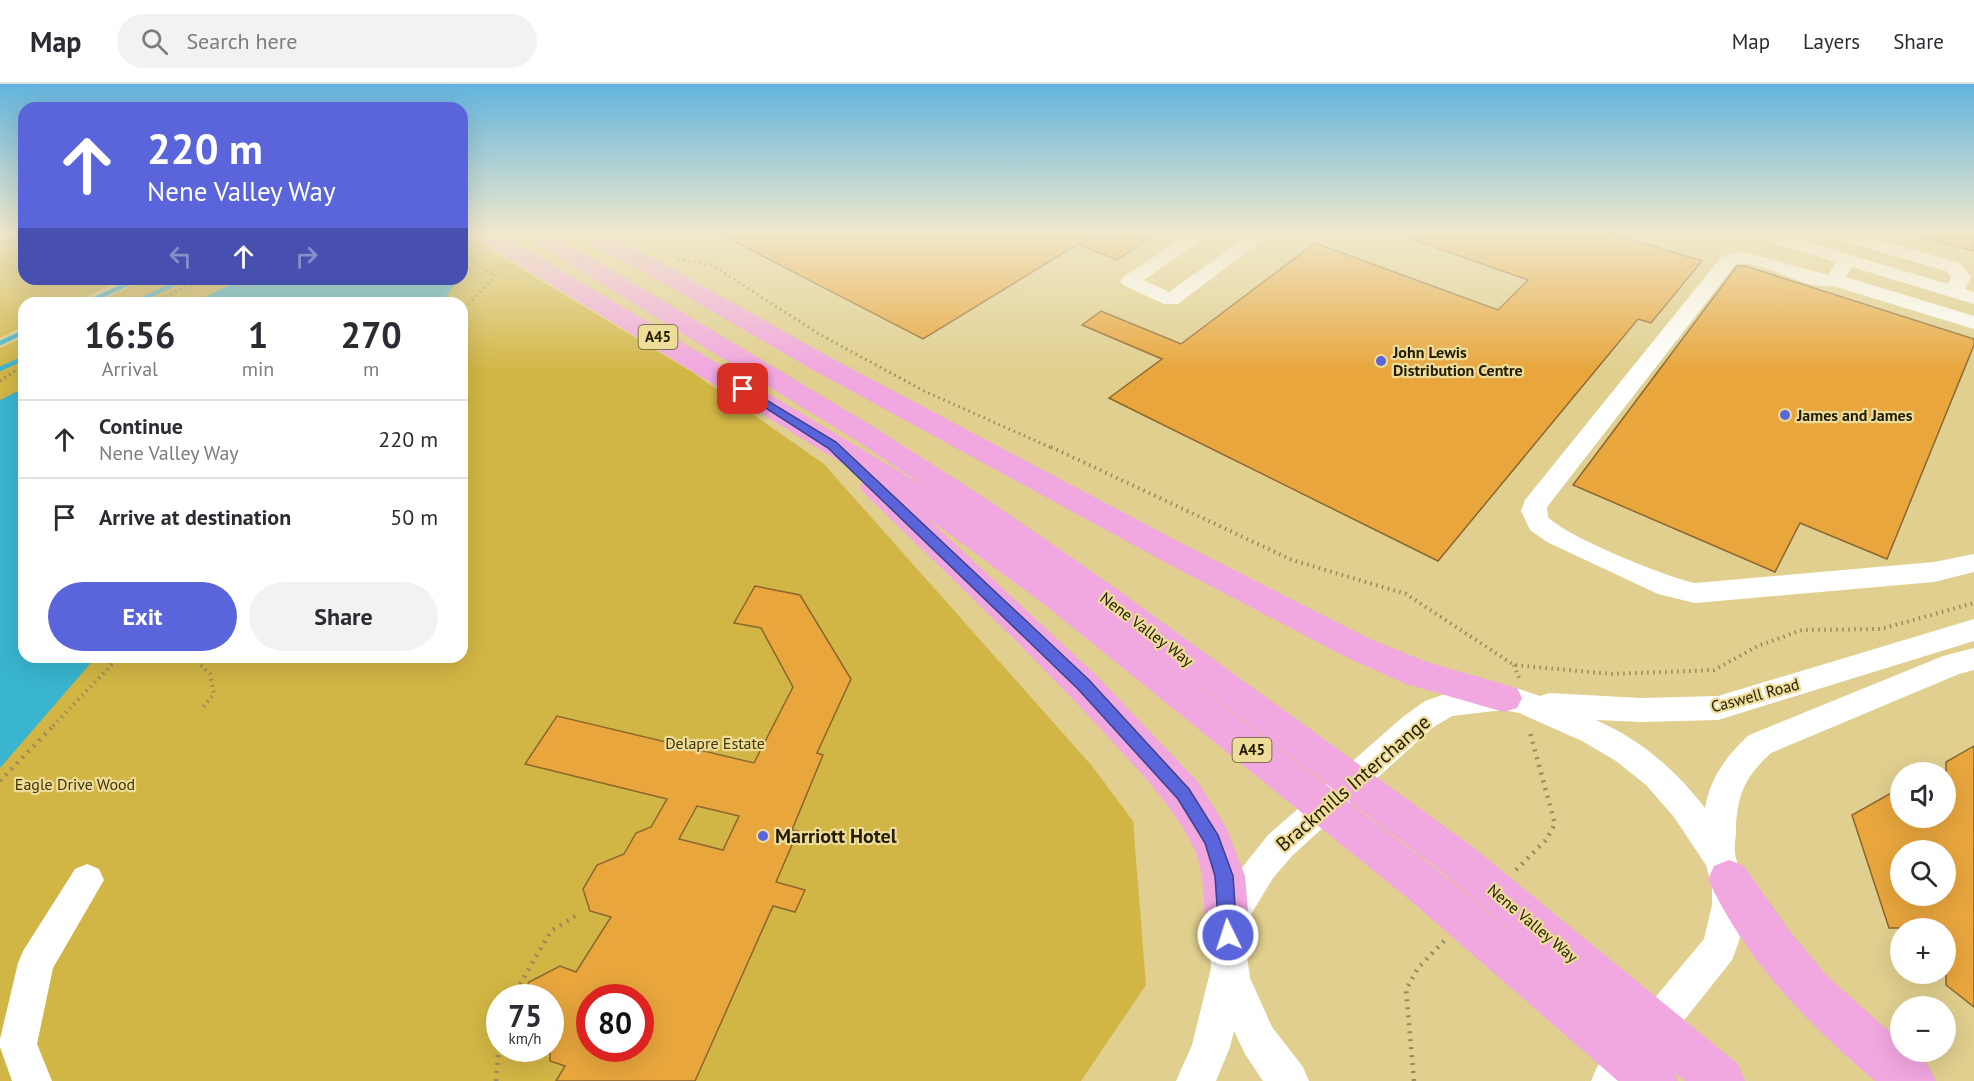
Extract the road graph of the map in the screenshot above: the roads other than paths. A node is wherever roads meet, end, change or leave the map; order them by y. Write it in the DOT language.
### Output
graph roads {
  1 [pos="560,279"];
  2 [pos="610,279"];
  3 [pos="651,279"];
  4 [pos="669,279"];
  5 [pos="1132,279"];
  6 [pos="1200,279"];
  7 [pos="1714,279"];
  8 [pos="1861,279"];
  9 [pos="1884,279"];
  10 [pos="1960,279"];
  11 [pos="1954,292"];
  12 [pos="1974,298"];
  13 [pos="1974,324"];
  14 [pos="832,445"];
  15 [pos="1974,563"];
  16 [pos="1088,585"];
  17 [pos="1974,630"];
  18 [pos="1974,658"];
  19 [pos="1520,701"];
  20 [pos="1724,865"];
  21 [pos="87,880"];
  22 [pos="1229,951"];
  23 [pos="32,1081"];
  24 [pos="1196,1081"];
  25 [pos="1289,1081"];
  26 [pos="1611,1081"];
  27 [pos="1654,1081"];
  28 [pos="1721,1081"];
  29 [pos="1912,1081"];
  1 -- 14 [label="highway, Nene Valley Way / A45"];
  2 -- 16 [label="highway, Nene Valley Way / A45"];
  3 -- 16 [label="highway"];
  4 -- 19 [label="highway"];
  5 -- 6 [label="street"];
  7 -- 15 [label="street"];
  8 -- 13 [label="street"];
  9 -- 11 [label="street"];
  10 -- 11 [label="street"];
  11 -- 12 [label="street"];
  14 -- 22 [label="highway"];
  14 -- 27 [label="highway, Nene Valley Way / A45"];
  16 -- 28 [label="highway, Nene Valley Way / A45"];
  17 -- 19 [label="street, Caswell Road"];
  18 -- 20 [label="street"];
  19 -- 20 [label="street"];
  19 -- 22 [label="street, Brackmills Interchange"];
  20 -- 26 [label="street"];
  20 -- 29 [label="highway"];
  21 -- 23 [label="street"];
  22 -- 24 [label="street, Brackmills Interchange"];
  22 -- 25 [label="street"];
}
